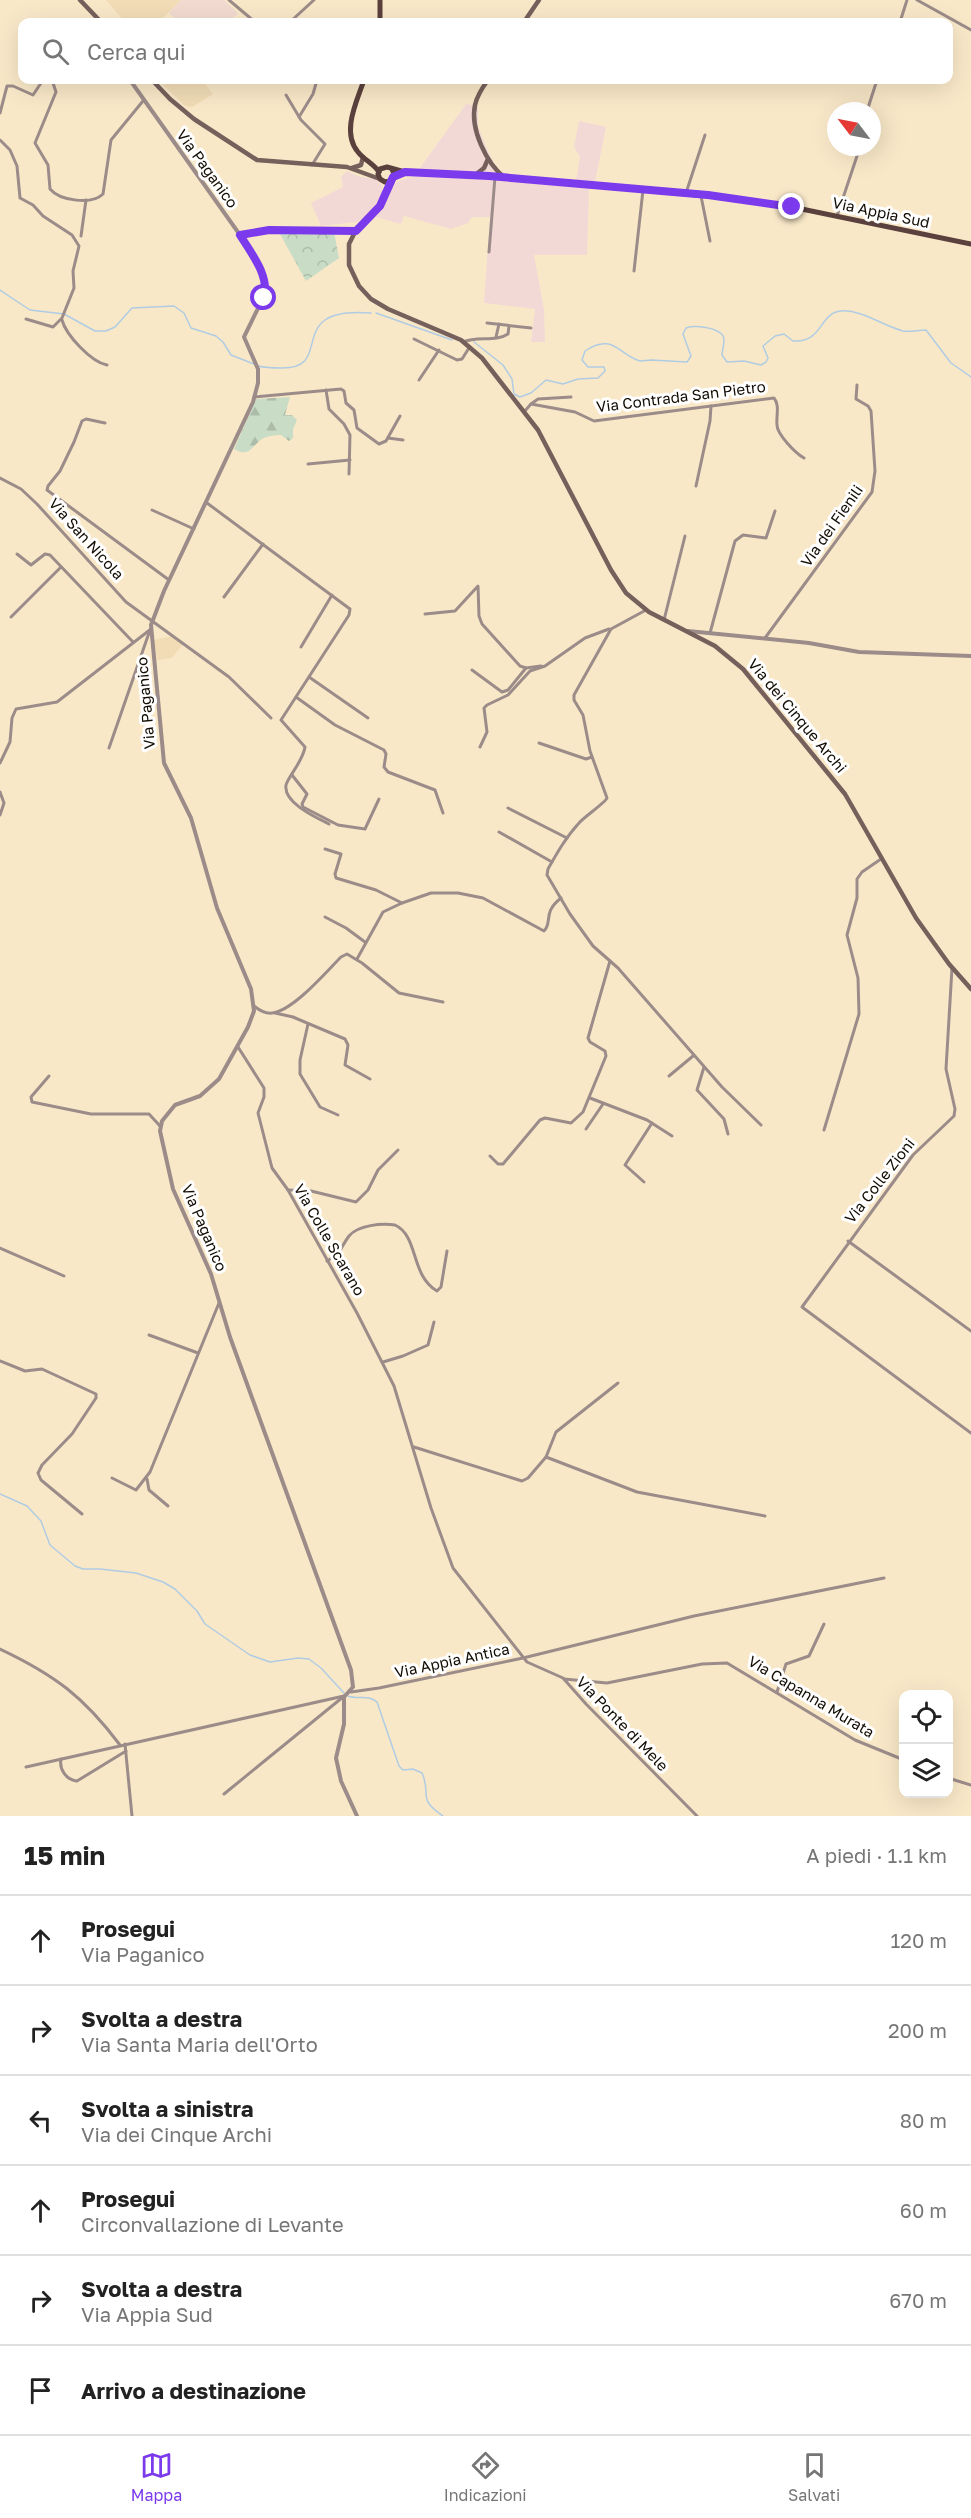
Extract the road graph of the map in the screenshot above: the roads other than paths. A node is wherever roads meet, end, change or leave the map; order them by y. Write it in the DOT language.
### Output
graph roads {
  1 [pos="80,0"];
  2 [pos="229,0"];
  3 [pos="314,0"];
  4 [pos="380,0"];
  5 [pos="539,0"];
  6 [pos="907,0"];
  7 [pos="917,0"];
  8 [pos="95,18"];
  9 [pos="250,18"];
  10 [pos="294,18"];
  11 [pos="380,18"];
  12 [pos="528,18"];
  13 [pos="901,18"];
  14 [pos="949,18"];
  15 [pos="953,20"];
  16 [pos="971,30"];
  17 [pos="40,84"];
  18 [pos="55,84"];
  19 [pos="132,84"];
  20 [pos="156,84"];
  21 [pos="316,84"];
  22 [pos="363,84"];
  23 [pos="486,84"];
  24 [pos="876,84"];
  25 [pos="286,94"];
  26 [pos="143,101"];
  27 [pos="870,102"];
  28 [pos="0,113"];
  29 [pos="299,117"];
  30 [pos="705,135"];
  31 [pos="0,140"];
  32 [pos="857,156"];
  33 [pos="363,158"];
  34 [pos="488,159"];
  35 [pos="370,161"];
  36 [pos="312,165"];
  37 [pos="385,167"];
  38 [pos="351,168"];
  39 [pos="392,169"];
  40 [pos="379,172"];
  41 [pos="405,172"];
  42 [pos="366,175"];
  43 [pos="474,175"];
  44 [pos="492,177"];
  45 [pos="505,178"];
  46 [pos="392,179"];
  47 [pos="381,180"];
  48 [pos="643,190"];
  49 [pos="686,193"];
  50 [pos="701,195"];
  51 [pos="385,197"];
  52 [pos="86,200"];
  53 [pos="837,216"];
  54 [pos="356,231"];
  55 [pos="240,235"];
  56 [pos="81,236"];
  57 [pos="710,240"];
  58 [pos="971,244"];
  59 [pos="489,252"];
  60 [pos="634,271"];
  61 [pos="62,318"];
  62 [pos="26,320"];
  63 [pos="487,323"];
  64 [pos="499,324"];
  65 [pos="509,326"];
  66 [pos="531,328"];
  67 [pos="496,337"];
  68 [pos="414,339"];
  69 [pos="464,342"];
  70 [pos="470,347"];
  71 [pos="439,350"];
  72 [pos="107,365"];
  73 [pos="419,380"];
  74 [pos="857,385"];
  75 [pos="326,390"];
  76 [pos="254,397"];
  77 [pos="571,397"];
  78 [pos="531,404"];
  79 [pos="711,406"];
  80 [pos="524,412"];
  81 [pos="400,416"];
  82 [pos="105,423"];
  83 [pos="388,438"];
  84 [pos="403,440"];
  85 [pos="804,458"];
  86 [pos="350,460"];
  87 [pos="308,464"];
  88 [pos="349,474"];
  89 [pos="0,478"];
  90 [pos="696,486"];
  91 [pos="207,503"];
  92 [pos="152,510"];
  93 [pos="775,511"];
  94 [pos="194,529"];
  95 [pos="685,536"];
  96 [pos="262,544"];
  97 [pos="17,554"];
  98 [pos="61,567"];
  99 [pos="169,580"];
  100 [pos="332,595"];
  101 [pos="224,597"];
  102 [pos="646,610"];
  103 [pos="425,614"];
  104 [pos="11,617"];
  105 [pos="152,618"];
  106 [pos="664,620"];
  107 [pos="151,629"];
  108 [pos="610,629"];
  109 [pos="687,631"];
  110 [pos="710,633"];
  111 [pos="765,638"];
  112 [pos="133,642"];
  113 [pos="302,647"];
  114 [pos="971,656"];
  115 [pos="549,663"];
  116 [pos="526,668"];
  117 [pos="472,670"];
  118 [pos="309,677"];
  119 [pos="296,697"];
  120 [pos="271,718"];
  121 [pos="368,718"];
  122 [pos="539,743"];
  123 [pos="480,747"];
  124 [pos="109,748"];
  125 [pos="592,757"];
  126 [pos="0,763"];
  127 [pos="292,775"];
  128 [pos="0,792"];
  129 [pos="379,799"];
  130 [pos="508,808"];
  131 [pos="443,813"];
  132 [pos="0,815"];
  133 [pos="329,825"];
  134 [pos="499,832"];
  135 [pos="567,838"];
  136 [pos="325,849"];
  137 [pos="883,858"];
  138 [pos="552,862"];
  139 [pos="561,898"];
  140 [pos="402,903"];
  141 [pos="324,917"];
  142 [pos="365,942"];
  143 [pos="357,959"];
  144 [pos="610,961"];
  145 [pos="952,968"];
  146 [pos="971,989"];
  147 [pos="443,1002"];
  148 [pos="254,1006"];
  149 [pos="274,1013"];
  150 [pos="308,1024"];
  151 [pos="238,1047"];
  152 [pos="693,1056"];
  153 [pos="704,1067"];
  154 [pos="49,1076"];
  155 [pos="669,1076"];
  156 [pos="370,1079"];
  157 [pos="590,1098"];
  158 [pos="603,1104"];
  159 [pos="338,1115"];
  160 [pos="652,1123"];
  161 [pos="761,1125"];
  162 [pos="160,1126"];
  163 [pos="586,1129"];
  164 [pos="824,1130"];
  165 [pos="728,1134"];
  166 [pos="672,1136"];
  167 [pos="398,1150"];
  168 [pos="490,1156"];
  169 [pos="644,1182"];
  170 [pos="288,1190"];
  171 [pos="848,1241"];
  172 [pos="0,1248"];
  173 [pos="447,1251"];
  174 [pos="327,1261"];
  175 [pos="64,1276"];
  176 [pos="219,1303"];
  177 [pos="434,1322"];
  178 [pos="971,1331"];
  179 [pos="149,1335"];
  180 [pos="198,1353"];
  181 [pos="0,1361"];
  182 [pos="383,1362"];
  183 [pos="618,1383"];
  184 [pos="971,1433"];
  185 [pos="414,1447"];
  186 [pos="546,1457"];
  187 [pos="147,1477"];
  188 [pos="112,1478"];
  189 [pos="168,1506"];
  190 [pos="82,1514"];
  191 [pos="765,1516"];
  192 [pos="884,1578"];
  193 [pos="824,1624"];
  194 [pos="0,1649"];
  195 [pos="524,1658"];
  196 [pos="563,1678"];
  197 [pos="351,1692"];
  198 [pos="777,1692"];
  199 [pos="344,1696"];
  200 [pos="330,1698"];
  201 [pos="333,1705"];
  202 [pos="122,1745"];
  203 [pos="126,1751"];
  204 [pos="899,1758"];
  205 [pos="61,1759"];
  206 [pos="26,1767"];
  207 [pos="953,1780"];
  208 [pos="971,1785"];
  209 [pos="224,1794"];
  210 [pos="132,1816"];
  211 [pos="357,1816"];
  212 [pos="698,1816"];
  1 -- 8 [label="main road"];
  2 -- 9 [label="street"];
  3 -- 10 [label="street"];
  4 -- 11 [label="main road"];
  5 -- 12 [label="main road"];
  6 -- 13 [label="street"];
  7 -- 14 [label="street"];
  15 -- 16 [label="street"];
  17 -- 28 [label="street"];
  18 -- 52 [label="street"];
  19 -- 26 [label="street, Via Paganico"];
  20 -- 36 [label="main road"];
  21 -- 29 [label="street"];
  22 -- 33 [label="main road"];
  23 -- 34 [label="main road"];
  24 -- 27 [label="street"];
  25 -- 29 [label="street"];
  26 -- 52 [label="street"];
  26 -- 55 [label="street, Via Paganico"];
  29 -- 36 [label="street"];
  30 -- 49 [label="street"];
  31 -- 61 [label="street"];
  32 -- 53 [label="street"];
  33 -- 35 [label="main road"];
  33 -- 38 [label="main road"];
  34 -- 43 [label="main road"];
  34 -- 44 [label="main road"];
  34 -- 45 [label="main road"];
  35 -- 37 [label="main road"];
  35 -- 40 [label="main road"];
  36 -- 38 [label="main road"];
  37 -- 39 [label="main road, Via Appia Sud"];
  37 -- 40 [label="main road"];
  38 -- 42 [label="main road"];
  39 -- 41 [label="main road, Via Appia Sud"];
  39 -- 46 [label="main road"];
  40 -- 42 [label="main road"];
  40 -- 47 [label="main road"];
  41 -- 43 [label="main road, Via Appia Sud"];
  41 -- 46 [label="main road"];
  42 -- 47 [label="main road"];
  43 -- 44 [label="main road, Via Appia Sud"];
  44 -- 45 [label="main road, Via Appia Sud"];
  44 -- 59 [label="street"];
  45 -- 48 [label="main road, Via Appia Sud"];
  46 -- 47 [label="main road"];
  46 -- 51 [label="main road"];
  47 -- 51 [label="main road"];
  48 -- 49 [label="main road, Via Appia Sud"];
  48 -- 60 [label="street"];
  49 -- 50 [label="main road, Via Appia Sud"];
  50 -- 53 [label="main road, Via Appia Sud"];
  50 -- 57 [label="street"];
  51 -- 54 [label="main road, Via dei Cinque Archi"];
  52 -- 56 [label="street"];
  53 -- 58 [label="main road, Via Appia Sud"];
  54 -- 55 [label="street"];
  54 -- 69 [label="main road, Via dei Cinque Archi"];
  55 -- 76 [label="street, Via Paganico"];
  61 -- 62 [label="street"];
  61 -- 72 [label="street"];
  63 -- 64 [label="street"];
  64 -- 65 [label="street"];
  64 -- 67 [label="street"];
  65 -- 66 [label="street"];
  65 -- 67 [label="street"];
  67 -- 69 [label="street"];
  68 -- 71 [label="street"];
  69 -- 70 [label="main road, Via dei Cinque Archi"];
  70 -- 71 [label="street"];
  70 -- 80 [label="main road, Via dei Cinque Archi"];
  71 -- 73 [label="street"];
  74 -- 111 [label="street, Via dei Fienili"];
  75 -- 76 [label="street"];
  75 -- 83 [label="street"];
  75 -- 86 [label="street"];
  76 -- 91 [label="street, Via Paganico"];
  77 -- 78 [label="street"];
  78 -- 79 [label="street, Via Contrada San Pietro"];
  78 -- 80 [label="street"];
  79 -- 85 [label="street, Via Contrada San Pietro"];
  79 -- 90 [label="street"];
  80 -- 102 [label="main road, Via dei Cinque Archi"];
  81 -- 83 [label="street"];
  82 -- 99 [label="street"];
  83 -- 84 [label="street"];
  86 -- 87 [label="street"];
  86 -- 88 [label="street"];
  89 -- 105 [label="street, Via San Nicola"];
  91 -- 94 [label="street, Via Paganico"];
  91 -- 96 [label="street"];
  92 -- 94 [label="street"];
  93 -- 110 [label="street"];
  94 -- 99 [label="street, Via Paganico"];
  95 -- 106 [label="street"];
  96 -- 100 [label="street"];
  96 -- 101 [label="street"];
  97 -- 98 [label="street"];
  98 -- 104 [label="street"];
  98 -- 112 [label="street"];
  99 -- 105 [label="street, Via Paganico"];
  100 -- 113 [label="street"];
  100 -- 118 [label="street"];
  102 -- 106 [label="main road, Via dei Cinque Archi"];
  102 -- 108 [label="street"];
  103 -- 116 [label="street"];
  105 -- 107 [label="street, Via Paganico"];
  105 -- 120 [label="street"];
  106 -- 109 [label="main road, Via dei Cinque Archi"];
  107 -- 112 [label="street"];
  107 -- 124 [label="street, Via Paganico"];
  107 -- 148 [label="street, Via Paganico"];
  108 -- 115 [label="street"];
  108 -- 125 [label="street"];
  109 -- 110 [label="street"];
  109 -- 137 [label="main road, Via dei Cinque Archi"];
  110 -- 111 [label="street"];
  111 -- 114 [label="street"];
  112 -- 126 [label="street"];
  115 -- 116 [label="street"];
  115 -- 123 [label="street"];
  116 -- 117 [label="street"];
  118 -- 119 [label="street"];
  118 -- 121 [label="street"];
  119 -- 127 [label="street"];
  119 -- 131 [label="street"];
  122 -- 125 [label="street"];
  125 -- 135 [label="street"];
  127 -- 129 [label="street"];
  127 -- 133 [label="street"];
  128 -- 132 [label="street"];
  130 -- 135 [label="street"];
  134 -- 138 [label="street"];
  135 -- 138 [label="street"];
  136 -- 140 [label="street"];
  137 -- 145 [label="main road, Via dei Cinque Archi"];
  137 -- 164 [label="street"];
  138 -- 139 [label="street"];
  139 -- 140 [label="street"];
  139 -- 144 [label="street"];
  140 -- 142 [label="street"];
  141 -- 142 [label="street"];
  142 -- 143 [label="street"];
  143 -- 147 [label="street"];
  143 -- 149 [label="street"];
  144 -- 152 [label="street"];
  144 -- 157 [label="street"];
  145 -- 146 [label="main road, Via dei Cinque Archi"];
  145 -- 171 [label="street, Via Colle Zioni"];
  148 -- 149 [label="street"];
  148 -- 151 [label="street"];
  149 -- 150 [label="street"];
  150 -- 156 [label="street"];
  150 -- 159 [label="street"];
  151 -- 162 [label="street"];
  151 -- 170 [label="street, Via Colle Scarano"];
  152 -- 153 [label="street"];
  152 -- 155 [label="street"];
  153 -- 161 [label="street"];
  153 -- 165 [label="street"];
  154 -- 162 [label="street"];
  157 -- 158 [label="street"];
  157 -- 168 [label="street"];
  158 -- 160 [label="street"];
  158 -- 163 [label="street"];
  160 -- 166 [label="street"];
  160 -- 169 [label="street"];
  162 -- 176 [label="street, Via Paganico"];
  167 -- 170 [label="street"];
  170 -- 174 [label="street, Via Colle Scarano"];
  171 -- 178 [label="street, Via Colle Zioni"];
  171 -- 184 [label="street, Via Colle Zioni"];
  172 -- 175 [label="street"];
  173 -- 174 [label="street"];
  174 -- 182 [label="street, Via Colle Scarano"];
  176 -- 180 [label="street"];
  176 -- 197 [label="street, Via Paganico"];
  177 -- 182 [label="street"];
  179 -- 180 [label="street"];
  180 -- 187 [label="street"];
  181 -- 190 [label="street"];
  182 -- 185 [label="street, Via Colle Scarano"];
  183 -- 186 [label="street"];
  185 -- 186 [label="street"];
  185 -- 195 [label="street, Via Colle Scarano"];
  186 -- 191 [label="street"];
  187 -- 188 [label="street"];
  187 -- 189 [label="street"];
  192 -- 195 [label="street, Via Appia Antica"];
  193 -- 198 [label="street"];
  194 -- 202 [label="street"];
  195 -- 196 [label="street, Via Ponte di Mele"];
  195 -- 197 [label="street, Via Appia Antica"];
  196 -- 198 [label="street, Via Capanna Murata"];
  196 -- 212 [label="street, Via Ponte di Mele"];
  197 -- 199 [label="street, Via Appia Antica"];
  198 -- 204 [label="street, Via Capanna Murata"];
  199 -- 200 [label="street, Via Appia Antica"];
  199 -- 201 [label="street"];
  199 -- 211 [label="street"];
  200 -- 201 [label="street"];
  200 -- 202 [label="street, Via Appia Antica"];
  201 -- 209 [label="street"];
  202 -- 203 [label="street"];
  202 -- 205 [label="street, Via Appia Antica"];
  203 -- 205 [label="street"];
  203 -- 210 [label="street"];
  205 -- 206 [label="street, Via Appia Antica"];
  207 -- 208 [label="street"];
}
